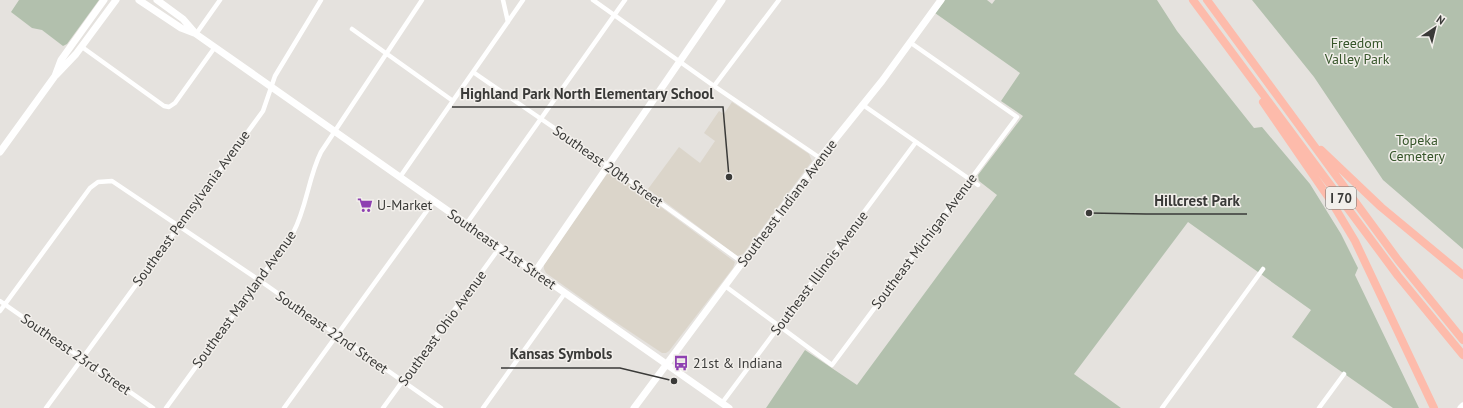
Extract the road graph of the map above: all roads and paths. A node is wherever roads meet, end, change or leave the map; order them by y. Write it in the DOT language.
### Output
graph roads {
  1 [pos="104,0"];
  2 [pos="116,0"];
  3 [pos="139,0"];
  4 [pos="157,0"];
  5 [pos="220,0"];
  6 [pos="321,0"];
  7 [pos="422,0"];
  8 [pos="503,0"];
  9 [pos="523,0"];
  10 [pos="593,0"];
  11 [pos="624,0"];
  12 [pos="722,0"];
  13 [pos="779,0"];
  14 [pos="942,0"];
  15 [pos="1193,0"];
  16 [pos="1207,0"];
  17 [pos="614,14"];
  18 [pos="508,22"];
  19 [pos="352,29"];
  20 [pos="196,34"];
  21 [pos="1222,40"];
  22 [pos="911,43"];
  23 [pos="82,47"];
  24 [pos="215,47"];
  25 [pos="386,54"];
  26 [pos="681,61"];
  27 [pos="473,72"];
  28 [pos="55,76"];
  29 [pos="714,86"];
  30 [pos="272,87"];
  31 [pos="453,101"];
  32 [pos="863,105"];
  33 [pos="540,119"];
  34 [pos="334,131"];
  35 [pos="916,142"];
  36 [pos="1312,143"];
  37 [pos="0,152"];
  38 [pos="820,158"];
  39 [pos="608,165"];
  40 [pos="400,177"];
  41 [pos="970,180"];
  42 [pos="978,185"];
  43 [pos="434,201"];
  44 [pos="467,224"];
  45 [pos="178,226"];
  46 [pos="500,247"];
  47 [pos="742,262"];
  48 [pos="1263,269"];
  49 [pos="535,272"];
  50 [pos="1463,275"];
  51 [pos="259,280"];
  52 [pos="725,286"];
  53 [pos="565,293"];
  54 [pos="0,301"];
  55 [pos="5,304"];
  56 [pos="0,311"];
  57 [pos="779,326"];
  58 [pos="337,335"];
  59 [pos="1463,340"];
  60 [pos="1463,354"];
  61 [pos="82,358"];
  62 [pos="666,364"];
  63 [pos="1344,374"];
  64 [pos="403,382"];
  65 [pos="722,403"];
  66 [pos="46,408"];
  67 [pos="153,408"];
  68 [pos="166,408"];
  69 [pos="284,408"];
  70 [pos="383,408"];
  71 [pos="441,408"];
  72 [pos="482,408"];
  73 [pos="634,408"];
  74 [pos="729,408"];
  75 [pos="1162,408"];
  76 [pos="1319,408"];
  77 [pos="1434,408"];
  1 -- 28 [label="main road"];
  2 -- 23 [label="main road"];
  3 -- 20 [label="main road, Southeast 21st Street"];
  4 -- 20 [label="main road, Southeast 21st Street"];
  5 -- 20 [label="street"];
  6 -- 30 [label="street, Southeast Pennsylvania Avenue"];
  7 -- 25 [label="street, Southeast Maryland Avenue"];
  8 -- 18 [label="street"];
  9 -- 18 [label="street"];
  10 -- 17 [label="street"];
  11 -- 17 [label="street"];
  12 -- 26 [label="main road"];
  13 -- 29 [label="street"];
  14 -- 22 [label="main road, Southeast Indiana Avenue"];
  15 -- 21 [label="highway, I 70"];
  16 -- 36 [label="highway, I 70"];
  17 -- 26 [label="street"];
  17 -- 33 [label="street"];
  18 -- 27 [label="street"];
  19 -- 25 [label="street"];
  20 -- 24 [label="main road, Southeast 21st Street"];
  21 -- 60 [label="highway, I 70"];
  21 -- 77 [label="highway"];
  22 -- 32 [label="main road, Southeast Indiana Avenue"];
  22 -- 41 [label="street, Southeast Michigan Avenue"];
  23 -- 24 [label="street"];
  23 -- 28 [label="main road"];
  24 -- 30 [label="main road, Southeast 21st Street"];
  25 -- 31 [label="street"];
  25 -- 34 [label="street, Southeast Maryland Avenue"];
  26 -- 29 [label="street"];
  26 -- 39 [label="main road"];
  27 -- 31 [label="street"];
  27 -- 33 [label="street, Southeast 20th Street"];
  28 -- 37 [label="main road"];
  29 -- 38 [label="street"];
  30 -- 34 [label="main road, Southeast 21st Street"];
  30 -- 45 [label="street, Southeast Pennsylvania Avenue"];
  31 -- 40 [label="street"];
  32 -- 35 [label="street"];
  32 -- 38 [label="main road, Southeast Indiana Avenue"];
  33 -- 39 [label="street, Southeast 20th Street"];
  33 -- 44 [label="street"];
  34 -- 40 [label="main road, Southeast 21st Street"];
  34 -- 51 [label="street, Southeast Maryland Avenue"];
  35 -- 41 [label="street"];
  35 -- 57 [label="street, Southeast Illinois Avenue"];
  36 -- 50 [label="highway"];
  36 -- 59 [label="highway, I 70"];
  38 -- 47 [label="main road, Southeast Indiana Avenue"];
  39 -- 47 [label="street, Southeast 20th Street"];
  39 -- 49 [label="main road"];
  40 -- 43 [label="main road, Southeast 21st Street"];
  41 -- 42 [label="street"];
  41 -- 57 [label="street, Southeast Michigan Avenue"];
  43 -- 44 [label="main road, Southeast 21st Street"];
  43 -- 58 [label="street"];
  44 -- 46 [label="main road, Southeast 21st Street"];
  45 -- 51 [label="street, Southeast 22nd Street"];
  45 -- 55 [label="street, Southeast 22nd Street"];
  45 -- 61 [label="street, Southeast Pennsylvania Avenue"];
  46 -- 49 [label="main road, Southeast 21st Street"];
  46 -- 64 [label="street, Southeast Ohio Avenue"];
  47 -- 52 [label="main road, Southeast Indiana Avenue"];
  48 -- 75 [label="street"];
  49 -- 53 [label="main road, Southeast 21st Street"];
  51 -- 58 [label="street, Southeast 22nd Street"];
  51 -- 68 [label="street, Southeast Maryland Avenue"];
  52 -- 57 [label="street"];
  52 -- 62 [label="main road, Southeast Indiana Avenue"];
  53 -- 62 [label="main road, Southeast 21st Street"];
  53 -- 72 [label="street"];
  54 -- 55 [label="street, Southeast 23rd Street"];
  55 -- 56 [label="street"];
  55 -- 61 [label="street, Southeast 23rd Street"];
  57 -- 65 [label="street, Southeast Illinois Avenue"];
  58 -- 64 [label="street, Southeast 22nd Street"];
  58 -- 69 [label="street"];
  61 -- 66 [label="street, Southeast Pennsylvania Avenue"];
  61 -- 67 [label="street, Southeast 23rd Street"];
  62 -- 65 [label="main road, Southeast 21st Street"];
  62 -- 73 [label="main road, Southeast Indiana Avenue"];
  63 -- 76 [label="street"];
  64 -- 70 [label="street, Southeast Ohio Avenue"];
  64 -- 71 [label="street, Southeast 22nd Street"];
  65 -- 74 [label="main road, Southeast 21st Street"];
}
